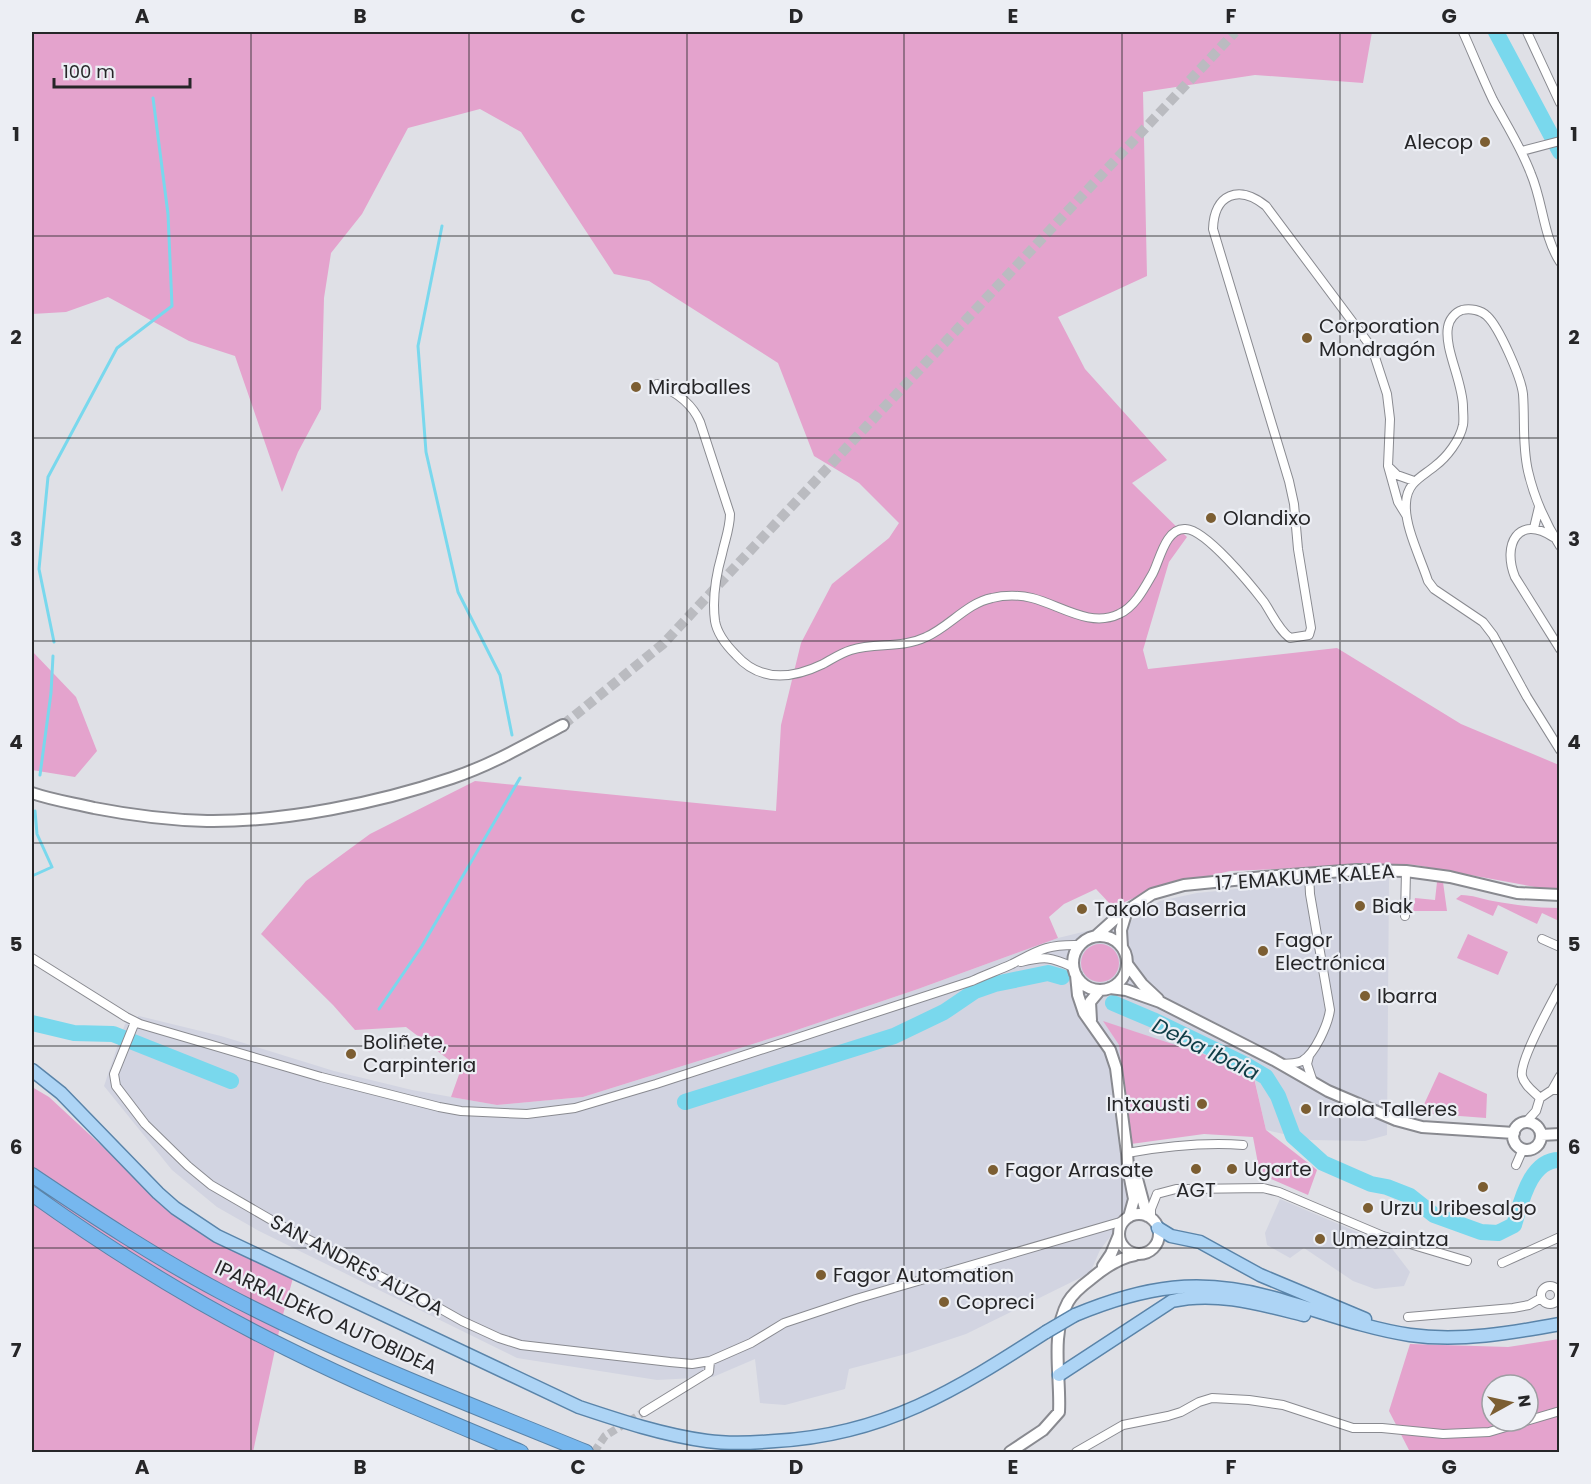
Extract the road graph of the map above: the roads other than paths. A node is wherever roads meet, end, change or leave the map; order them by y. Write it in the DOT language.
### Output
graph roads {
  1 [pos="1463,32"];
  2 [pos="1527,32"];
  3 [pos="1560,103"];
  4 [pos="1560,141"];
  5 [pos="1522,151"];
  6 [pos="1560,262"];
  7 [pos="657,384"];
  8 [pos="1388,466"];
  9 [pos="1414,481"];
  10 [pos="1540,505"];
  11 [pos="1406,515"];
  12 [pos="1534,528"];
  13 [pos="1554,538"];
  14 [pos="1560,546"];
  15 [pos="1560,649"];
  16 [pos="563,725"];
  17 [pos="1560,750"];
  18 [pos="32,793"];
  19 [pos="1406,871"];
  20 [pos="1309,876"];
  21 [pos="1560,895"];
  22 [pos="1127,910"];
  23 [pos="1405,916"];
  24 [pos="1096,936"];
  25 [pos="1542,939"];
  26 [pos="1080,945"];
  27 [pos="1122,947"];
  28 [pos="1560,947"];
  29 [pos="32,958"];
  30 [pos="1011,964"];
  31 [pos="1127,964"];
  32 [pos="1075,971"];
  33 [pos="1560,987"];
  34 [pos="1105,988"];
  35 [pos="1160,1002"];
  36 [pos="135,1022"];
  37 [pos="1092,1023"];
  38 [pos="1309,1055"];
  39 [pos="1281,1064"];
  40 [pos="32,1070"];
  41 [pos="1560,1076"];
  42 [pos="1313,1082"];
  43 [pos="1556,1090"];
  44 [pos="1540,1098"];
  45 [pos="1526,1122"];
  46 [pos="1514,1133"];
  47 [pos="1560,1134"];
  48 [pos="1541,1135"];
  49 [pos="1244,1145"];
  50 [pos="1523,1149"];
  51 [pos="1128,1153"];
  52 [pos="1516,1165"];
  53 [pos="32,1175"];
  54 [pos="1140,1188"];
  55 [pos="32,1194"];
  56 [pos="1157,1194"];
  57 [pos="1128,1217"];
  58 [pos="1152,1221"];
  59 [pos="1119,1234"];
  60 [pos="1560,1237"];
  61 [pos="1135,1255"];
  62 [pos="1467,1261"];
  63 [pos="1502,1263"];
  64 [pos="1100,1271"];
  65 [pos="1558,1288"];
  66 [pos="1541,1298"];
  67 [pos="1408,1317"];
  68 [pos="1346,1320"];
  69 [pos="1560,1324"];
  70 [pos="1412,1335"];
  71 [pos="710,1361"];
  72 [pos="1059,1375"];
  73 [pos="1560,1411"];
  74 [pos="644,1412"];
  75 [pos="521,1452"];
  76 [pos="586,1452"];
  77 [pos="1010,1452"];
  78 [pos="1076,1452"];
  1 -- 5 [label="street"];
  2 -- 3 [label="street"];
  4 -- 5 [label="street"];
  5 -- 6 [label="street"];
  7 -- 8 [label="street"];
  8 -- 9 [label="street"];
  8 -- 11 [label="street"];
  9 -- 10 [label="street"];
  9 -- 11 [label="street"];
  10 -- 12 [label="street"];
  10 -- 13 [label="street"];
  11 -- 17 [label="street"];
  12 -- 13 [label="street"];
  12 -- 15 [label="street"];
  13 -- 14 [label="street"];
  16 -- 18 [label="street"];
  19 -- 20 [label="street, 17 EMAKUME KALEA"];
  19 -- 21 [label="street, 17 EMAKUME KALEA"];
  19 -- 23 [label="street"];
  20 -- 22 [label="street, 17 EMAKUME KALEA"];
  20 -- 38 [label="street"];
  22 -- 24 [label="street, 17 EMAKUME KALEA"];
  22 -- 27 [label="street"];
  24 -- 26 [label="street"];
  24 -- 27 [label="street"];
  25 -- 28 [label="street"];
  26 -- 30 [label="street"];
  26 -- 32 [label="street"];
  27 -- 31 [label="street"];
  29 -- 36 [label="street"];
  30 -- 32 [label="street"];
  30 -- 36 [label="street"];
  31 -- 34 [label="street"];
  31 -- 35 [label="street"];
  32 -- 34 [label="street"];
  32 -- 37 [label="street"];
  33 -- 44 [label="street"];
  34 -- 35 [label="street"];
  34 -- 37 [label="street"];
  35 -- 39 [label="street"];
  36 -- 71 [label="street, SAN ANDRES AUZOA"];
  37 -- 51 [label="street"];
  38 -- 39 [label="street"];
  38 -- 42 [label="street"];
  39 -- 42 [label="street"];
  40 -- 68 [label="main road, bridge"];
  41 -- 43 [label="street"];
  42 -- 46 [label="street"];
  43 -- 44 [label="street"];
  44 -- 45 [label="street"];
  45 -- 46 [label="street"];
  45 -- 48 [label="street"];
  46 -- 50 [label="street"];
  47 -- 48 [label="street"];
  48 -- 50 [label="street"];
  49 -- 51 [label="street"];
  50 -- 52 [label="street"];
  51 -- 54 [label="street"];
  51 -- 57 [label="street"];
  53 -- 76 [label="highway, IPARRALDEKO AUTOBIDEA"];
  54 -- 56 [label="street"];
  54 -- 58 [label="street"];
  55 -- 75 [label="highway"];
  56 -- 58 [label="street"];
  56 -- 62 [label="street"];
  57 -- 58 [label="street, SAN ANDRES AUZOA"];
  57 -- 59 [label="street"];
  57 -- 71 [label="street, SAN ANDRES AUZOA"];
  58 -- 61 [label="street"];
  58 -- 70 [label="main road"];
  59 -- 61 [label="street"];
  59 -- 64 [label="street"];
  60 -- 63 [label="street"];
  61 -- 64 [label="street"];
  64 -- 72 [label="street"];
  65 -- 66 [label="street"];
  65 -- 66 [label="street"];
  66 -- 67 [label="street"];
  68 -- 70 [label="main road"];
  68 -- 72 [label="main road"];
  69 -- 70 [label="main road"];
  71 -- 74 [label="street, SAN ANDRES AUZOA"];
  72 -- 77 [label="street"];
  73 -- 78 [label="street"];
}
